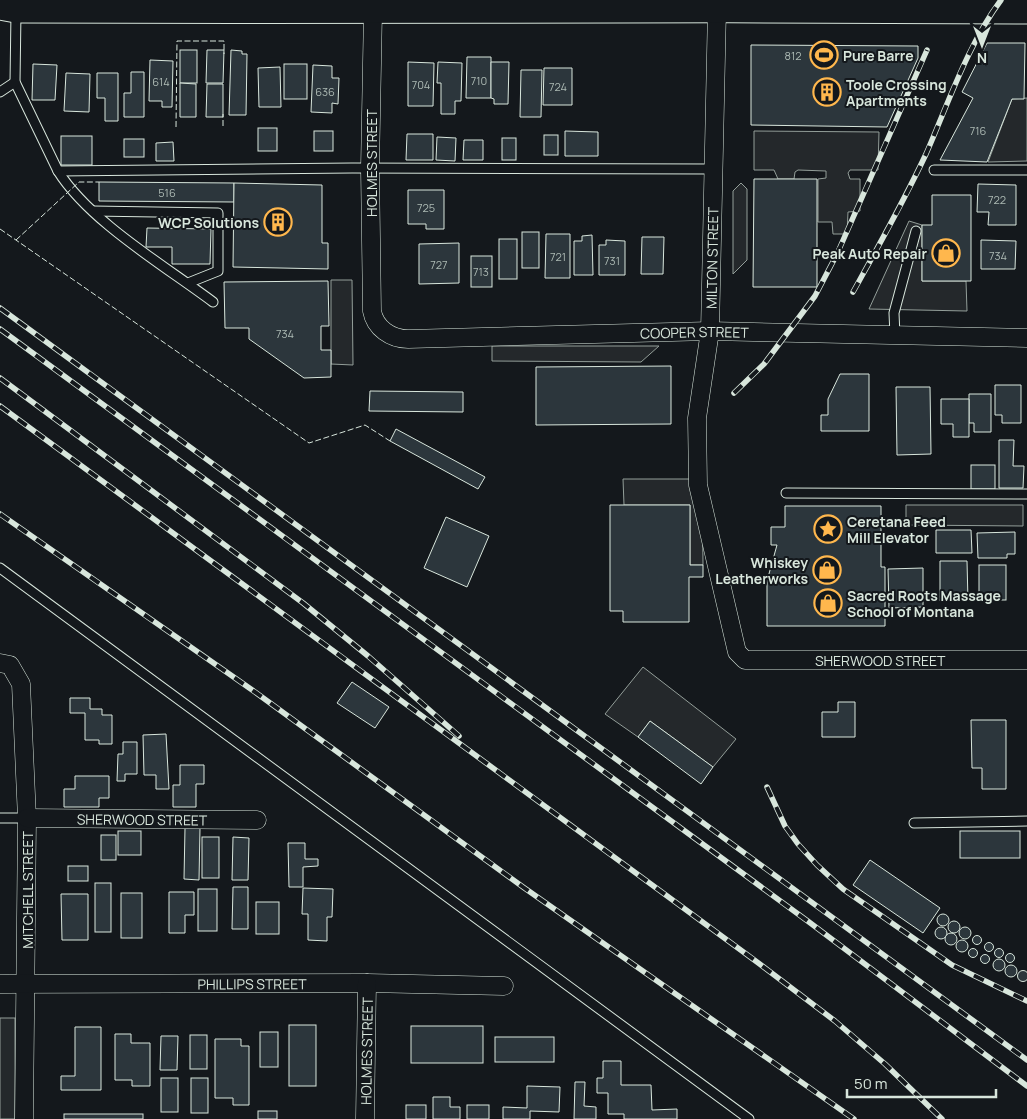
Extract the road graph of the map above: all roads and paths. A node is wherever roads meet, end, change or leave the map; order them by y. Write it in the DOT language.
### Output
graph roads {
  1 [pos="824,4"];
  2 [pos="946,5"];
  3 [pos="228,6"];
  4 [pos="8,9"];
  5 [pos="717,9"];
  6 [pos="373,11"];
  7 [pos="1027,11"];
  8 [pos="15,82"];
  9 [pos="0,92"];
  10 [pos="370,168"];
  11 [pos="713,169"];
  12 [pos="934,170"];
  13 [pos="1027,170"];
  14 [pos="58,171"];
  15 [pos="93,212"];
  16 [pos="916,231"];
  17 [pos="188,283"];
  18 [pos="212,302"];
  19 [pos="372,314"];
  20 [pos="710,331"];
  21 [pos="896,336"];
  22 [pos="1027,338"];
  23 [pos="786,493"];
  24 [pos="1027,494"];
  25 [pos="0,568"];
  26 [pos="737,652"];
  27 [pos="1027,660"];
  28 [pos="5,664"];
  29 [pos="0,818"];
  30 [pos="27,818"];
  31 [pos="257,820"];
  32 [pos="1027,821"];
  33 [pos="914,822"];
  34 [pos="367,983"];
  35 [pos="0,984"];
  36 [pos="27,984"];
  37 [pos="504,986"];
  38 [pos="24,1119"];
  39 [pos="364,1119"];
  40 [pos="749,1119"];
  1 -- 2 [label="street"];
  1 -- 5 [label="street"];
  2 -- 7 [label="street"];
  3 -- 4 [label="street"];
  3 -- 6 [label="street"];
  4 -- 8 [label="lane"];
  5 -- 6 [label="street"];
  5 -- 11 [label="street, MILTON STREET"];
  6 -- 10 [label="street, HOLMES STREET"];
  8 -- 9 [label="lane"];
  8 -- 14 [label="lane"];
  10 -- 11 [label="lane"];
  10 -- 14 [label="lane"];
  10 -- 19 [label="street, HOLMES STREET"];
  11 -- 20 [label="street, MILTON STREET"];
  12 -- 13 [label="lane"];
  14 -- 15 [label="lane"];
  15 -- 17 [label="lane"];
  15 -- 17 [label="lane"];
  16 -- 21 [label="lane"];
  17 -- 18 [label="lane"];
  19 -- 20 [label="street, COOPER STREET"];
  20 -- 21 [label="street, COOPER STREET"];
  20 -- 26 [label="street, MILTON STREET"];
  21 -- 22 [label="street, COOPER STREET"];
  23 -- 24 [label="lane"];
  25 -- 40 [label="lane"];
  26 -- 27 [label="street, SHERWOOD STREET"];
  28 -- 30 [label="street, MITCHELL STREET"];
  29 -- 30 [label="lane"];
  30 -- 31 [label="street, SHERWOOD STREET"];
  30 -- 36 [label="street, MITCHELL STREET"];
  32 -- 33 [label="lane"];
  34 -- 36 [label="street, PHILLIPS STREET"];
  34 -- 37 [label="street, PHILLIPS STREET"];
  34 -- 39 [label="street, HOLMES STREET"];
  35 -- 36 [label="street, PHILLIPS STREET"];
  36 -- 38 [label="street, MITCHELL STREET"];
}
